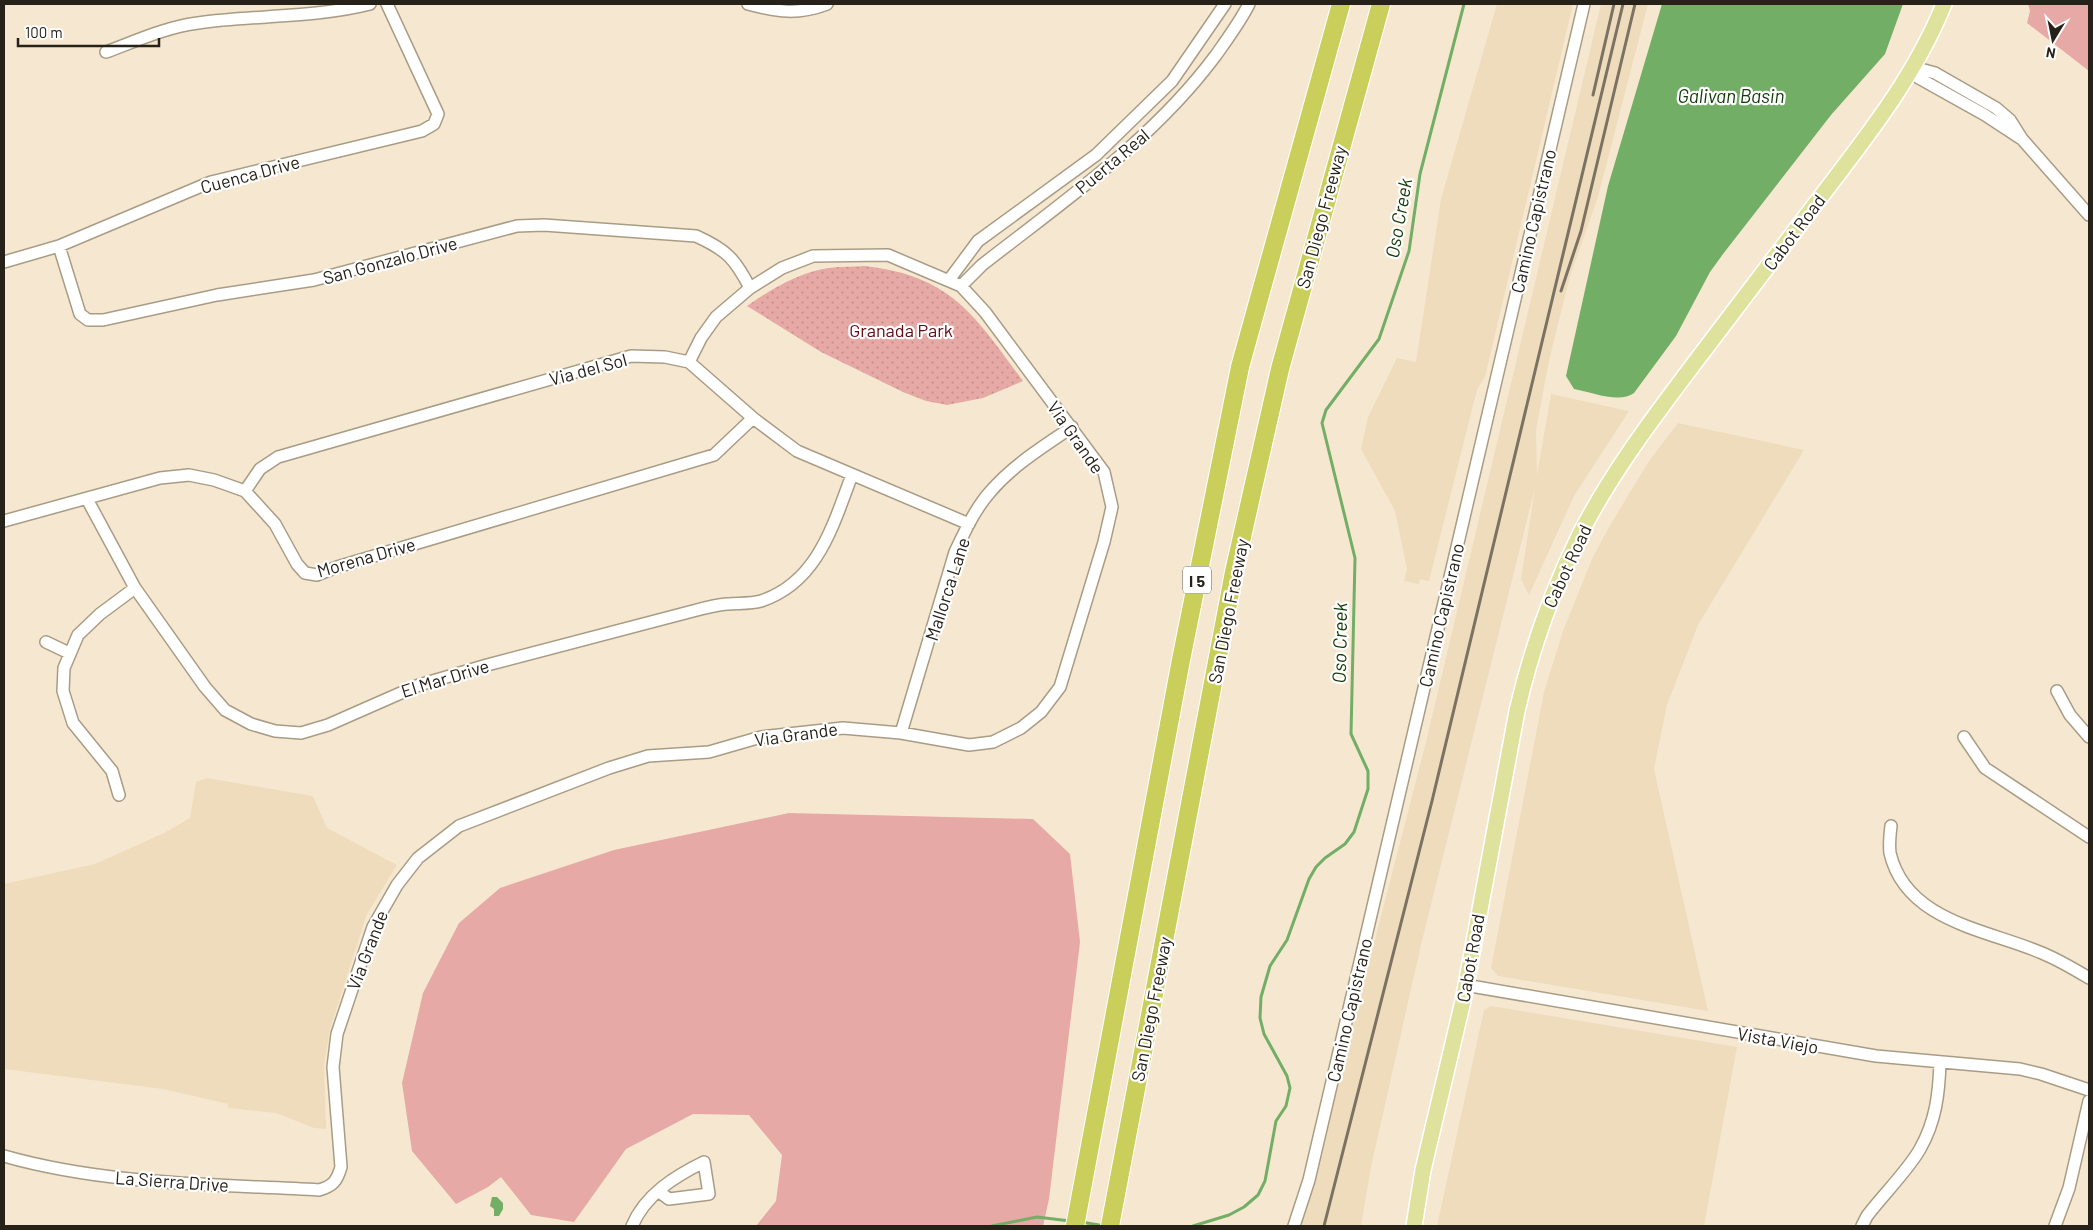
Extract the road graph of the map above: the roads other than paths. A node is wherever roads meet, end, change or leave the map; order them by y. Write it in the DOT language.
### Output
graph roads {
  1 [pos="370,4"];
  2 [pos="387,4"];
  3 [pos="748,4"];
  4 [pos="827,4"];
  5 [pos="1225,4"];
  6 [pos="1249,4"];
  7 [pos="1341,4"];
  8 [pos="1381,4"];
  9 [pos="1584,4"];
  10 [pos="1944,4"];
  11 [pos="106,52"];
  12 [pos="1913,68"];
  13 [pos="2089,215"];
  14 [pos="59,246"];
  15 [pos="4,262"];
  16 [pos="949,280"];
  17 [pos="961,286"];
  18 [pos="750,288"];
  19 [pos="689,362"];
  20 [pos="753,418"];
  21 [pos="1072,427"];
  22 [pos="852,475"];
  23 [pos="246,492"];
  24 [pos="87,499"];
  25 [pos="4,521"];
  26 [pos="969,524"];
  27 [pos="135,588"];
  28 [pos="46,642"];
  29 [pos="69,653"];
  30 [pos="2058,691"];
  31 [pos="902,733"];
  32 [pos="1964,737"];
  33 [pos="2089,737"];
  34 [pos="119,795"];
  35 [pos="1891,826"];
  36 [pos="2089,837"];
  37 [pos="2089,978"];
  38 [pos="1465,985"];
  39 [pos="1940,1062"];
  40 [pos="2089,1090"];
  41 [pos="2089,1101"];
  42 [pos="4,1156"];
  43 [pos="338,1179"];
  44 [pos="658,1191"];
  45 [pos="632,1226"];
  46 [pos="1075,1226"];
  47 [pos="1110,1226"];
  48 [pos="1294,1226"];
  49 [pos="1414,1226"];
  50 [pos="1862,1226"];
  51 [pos="2055,1226"];
  1 -- 11 [label="street"];
  2 -- 14 [label="street, Cuenca Drive"];
  3 -- 4 [label="street"];
  5 -- 16 [label="street, Puerta Real"];
  6 -- 17 [label="street, Puerta Real"];
  7 -- 46 [label="highway, San Diego Freeway / I 5"];
  8 -- 47 [label="highway, San Diego Freeway / I 5"];
  9 -- 48 [label="street, Camino Capistrano"];
  10 -- 12 [label="main road, Cabot Road"];
  12 -- 13 [label="street"];
  12 -- 38 [label="main road, Cabot Road"];
  14 -- 15 [label="street, Cuenca Drive"];
  14 -- 18 [label="street, San Gonzalo Drive"];
  16 -- 17 [label="street"];
  16 -- 18 [label="street"];
  17 -- 21 [label="street, Via Grande"];
  18 -- 19 [label="street"];
  19 -- 20 [label="street, Via del Sol"];
  19 -- 23 [label="street, Via del Sol"];
  20 -- 22 [label="street, Via del Sol"];
  20 -- 23 [label="street, Morena Drive"];
  21 -- 26 [label="street, Mallorca Lane"];
  21 -- 31 [label="street, Via Grande"];
  22 -- 26 [label="street, Via del Sol"];
  22 -- 27 [label="street, El Mar Drive"];
  23 -- 24 [label="street, Morena Drive"];
  24 -- 25 [label="street, Morena Drive"];
  24 -- 27 [label="street, El Mar Drive"];
  26 -- 31 [label="street, Mallorca Lane"];
  27 -- 29 [label="street"];
  28 -- 29 [label="street"];
  29 -- 34 [label="street"];
  30 -- 33 [label="street"];
  31 -- 43 [label="street, Via Grande"];
  32 -- 36 [label="street"];
  35 -- 37 [label="street"];
  38 -- 39 [label="street, Vista Viejo"];
  38 -- 49 [label="main road, Cabot Road"];
  39 -- 40 [label="street, Vista Viejo"];
  39 -- 50 [label="street"];
  41 -- 51 [label="street"];
  42 -- 43 [label="street, La Sierra Drive"];
  44 -- 45 [label="street"];
}
